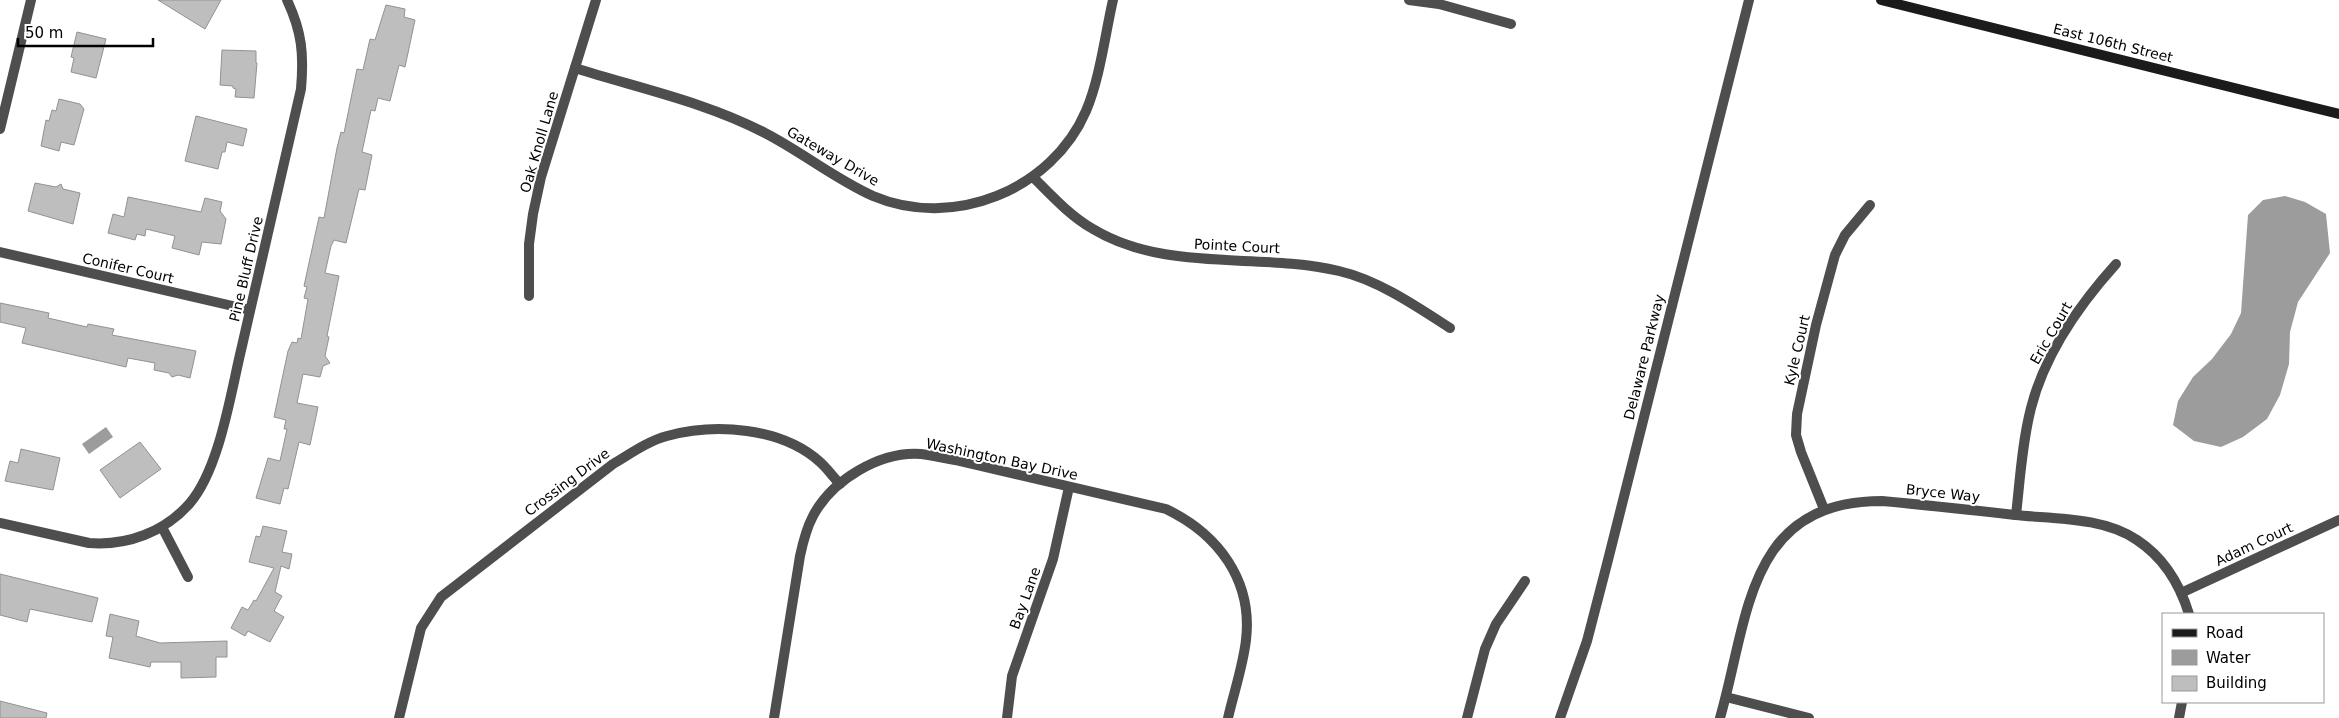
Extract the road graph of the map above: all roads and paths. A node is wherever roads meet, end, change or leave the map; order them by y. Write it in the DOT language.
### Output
graph roads {
  1 [pos="30,0"];
  2 [pos="288,0"];
  3 [pos="596,0"];
  4 [pos="1112,0"];
  5 [pos="1409,0"];
  6 [pos="1749,0"];
  7 [pos="1881,0"];
  8 [pos="1511,24"];
  9 [pos="575,68"];
  10 [pos="2339,114"];
  11 [pos="0,129"];
  12 [pos="1033,176"];
  13 [pos="1870,205"];
  14 [pos="0,252"];
  15 [pos="2116,264"];
  16 [pos="529,296"];
  17 [pos="250,310"];
  18 [pos="1450,328"];
  19 [pos="840,484"];
  20 [pos="1069,487"];
  21 [pos="1824,509"];
  22 [pos="2016,515"];
  23 [pos="2339,520"];
  24 [pos="0,523"];
  25 [pos="162,527"];
  26 [pos="188,577"];
  27 [pos="1525,581"];
  28 [pos="2181,593"];
  29 [pos="2189,613"];
  30 [pos="1726,698"];
  31 [pos="2182,703"];
  32 [pos="399,718"];
  33 [pos="774,718"];
  34 [pos="1007,718"];
  35 [pos="1228,718"];
  36 [pos="1467,718"];
  37 [pos="1560,718"];
  38 [pos="1720,718"];
  39 [pos="1808,718"];
  40 [pos="2178,718"];
  1 -- 11 [label="street"];
  2 -- 17 [label="street, Pine Bluff Drive"];
  3 -- 9 [label="street, Oak Knoll Lane"];
  4 -- 12 [label="street, Gateway Drive"];
  5 -- 8 [label="street"];
  6 -- 37 [label="street, Delaware Parkway"];
  7 -- 10 [label="main road, East 106th Street"];
  9 -- 12 [label="street, Gateway Drive"];
  9 -- 16 [label="street, Oak Knoll Lane"];
  12 -- 18 [label="street, Pointe Court"];
  13 -- 21 [label="street, Kyle Court"];
  14 -- 17 [label="street, Conifer Court"];
  15 -- 22 [label="street, Eric Court"];
  17 -- 25 [label="street, Pine Bluff Drive"];
  19 -- 20 [label="street, Washington Bay Drive"];
  19 -- 32 [label="street, Crossing Drive"];
  19 -- 33 [label="street, Washington Bay Drive"];
  20 -- 34 [label="street, Bay Lane"];
  20 -- 35 [label="street, Washington Bay Drive"];
  21 -- 22 [label="street, Bryce Way"];
  21 -- 30 [label="street, Bryce Way"];
  22 -- 28 [label="street, Bryce Way"];
  23 -- 28 [label="street, Adam Court"];
  24 -- 25 [label="street, Pine Bluff Drive"];
  25 -- 26 [label="street"];
  27 -- 36 [label="street"];
  28 -- 29 [label="street, Bryce Way"];
  30 -- 38 [label="street, Bryce Way"];
  30 -- 39 [label="street"];
  31 -- 40 [label="street"];
}
